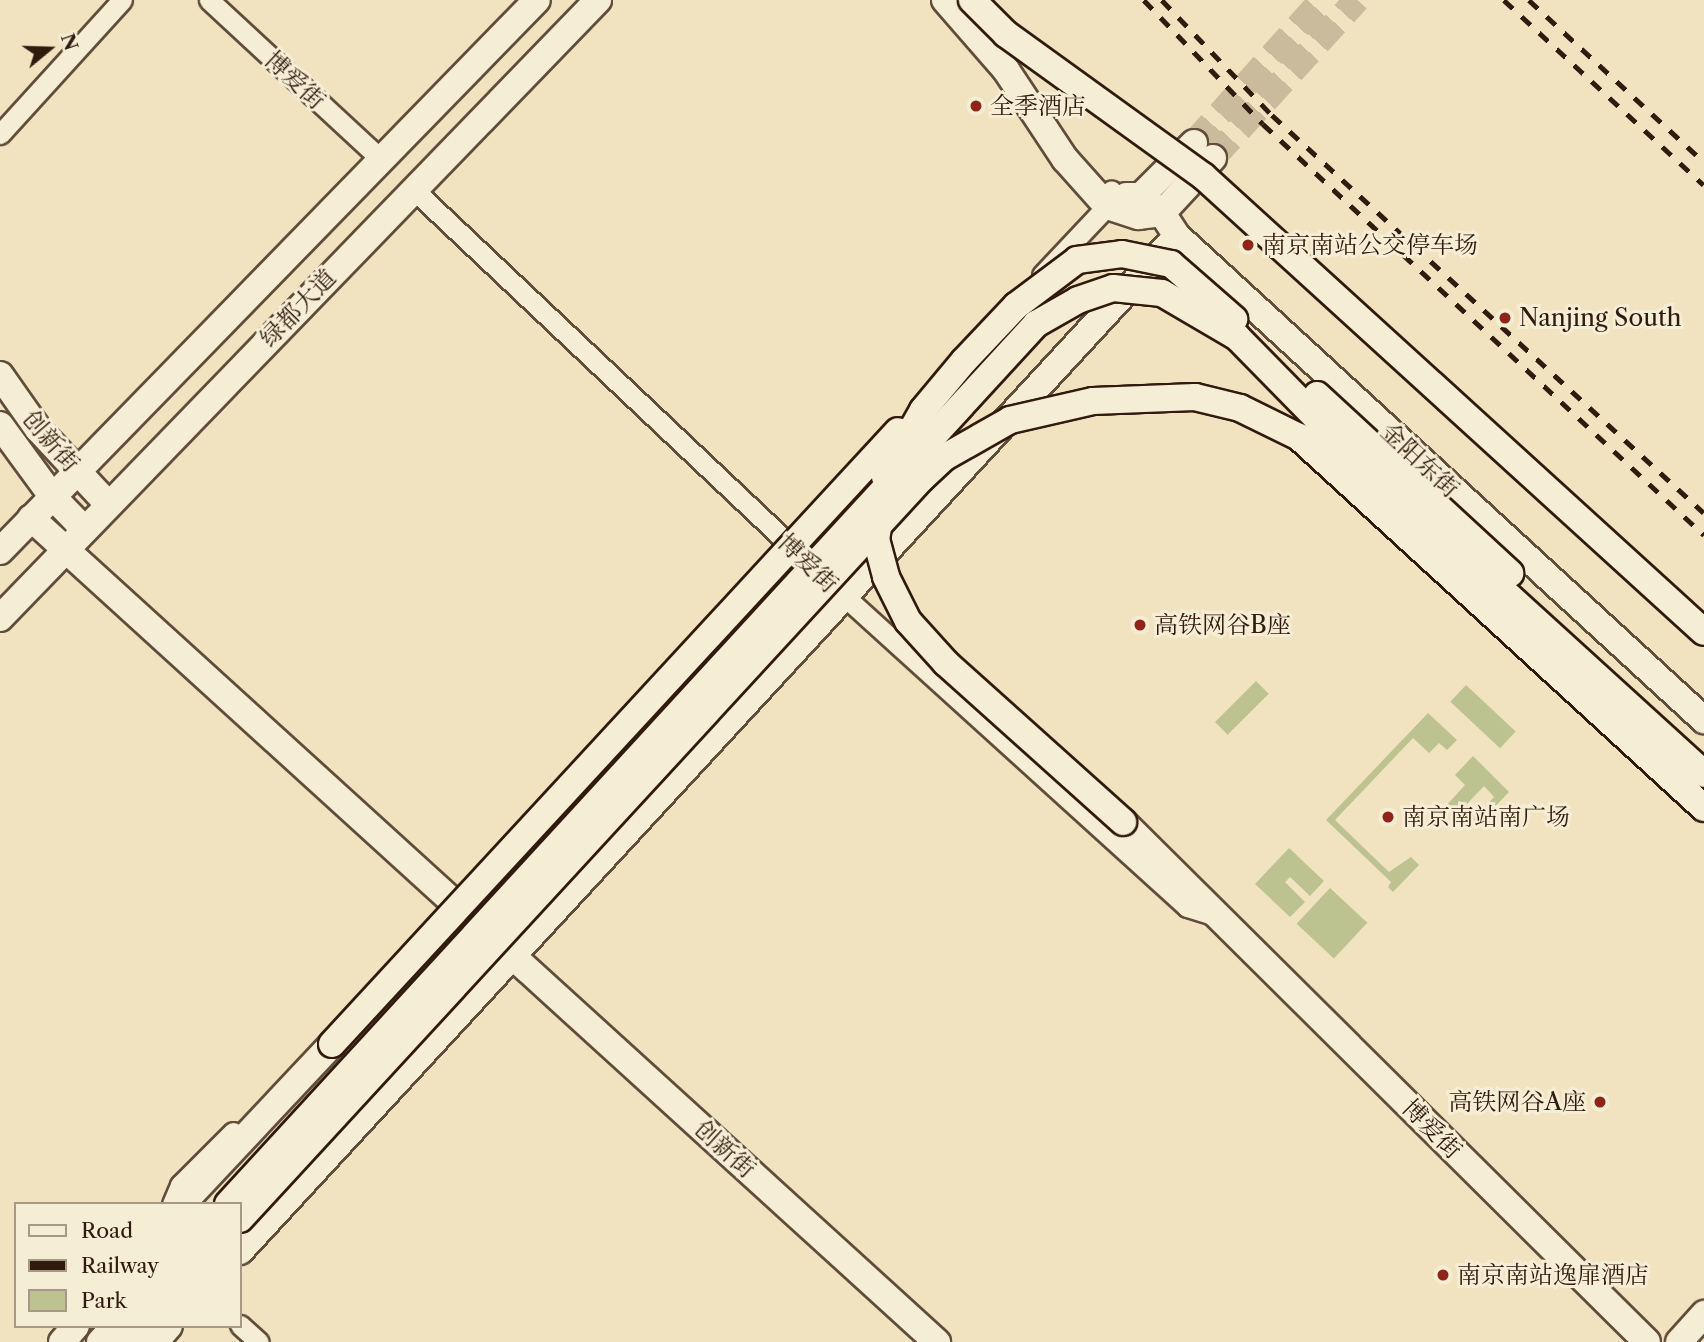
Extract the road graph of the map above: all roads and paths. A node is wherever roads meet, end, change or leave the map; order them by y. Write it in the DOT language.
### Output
graph roads {
  1 [pos="122,0"];
  2 [pos="209,0"];
  3 [pos="537,0"];
  4 [pos="598,0"];
  5 [pos="945,0"];
  6 [pos="972,0"];
  7 [pos="0,134"];
  8 [pos="381,159"];
  9 [pos="413,189"];
  10 [pos="1141,196"];
  11 [pos="1109,198"];
  12 [pos="1162,213"];
  13 [pos="1177,236"];
  14 [pos="964,360"];
  15 [pos="0,375"];
  16 [pos="0,425"];
  17 [pos="76,471"];
  18 [pos="52,496"];
  19 [pos="107,503"];
  20 [pos="31,518"];
  21 [pos="83,528"];
  22 [pos="789,544"];
  23 [pos="0,551"];
  24 [pos="62,551"];
  25 [pos="843,595"];
  26 [pos="0,618"];
  27 [pos="1704,632"];
  28 [pos="1704,720"];
  29 [pos="1704,752"];
  30 [pos="1704,774"];
  31 [pos="1704,808"];
  32 [pos="452,902"];
  33 [pos="1217,916"];
  34 [pos="512,956"];
  35 [pos="173,1202"];
  36 [pos="184,1202"];
  37 [pos="230,1202"];
  38 [pos="242,1217"];
  39 [pos="242,1249"];
  40 [pos="1704,1314"];
  41 [pos="242,1327"];
  42 [pos="74,1328"];
  43 [pos="113,1328"];
  44 [pos="139,1328"];
  45 [pos="167,1328"];
  46 [pos="62,1342"];
  47 [pos="100,1342"];
  48 [pos="127,1342"];
  49 [pos="155,1342"];
  50 [pos="259,1342"];
  51 [pos="937,1342"];
  52 [pos="1647,1342"];
  53 [pos="1679,1342"];
  1 -- 7 [label="street"];
  2 -- 8 [label="street, 博爱街"];
  3 -- 8 [label="main road, 绿都大道"];
  4 -- 9 [label="main road, 绿都大道"];
  5 -- 11 [label="main road"];
  6 -- 27 [label="main road, bridge"];
  8 -- 17 [label="main road, 绿都大道"];
  9 -- 19 [label="main road, 绿都大道"];
  9 -- 22 [label="street, 博爱街"];
  10 -- 11 [label="main road"];
  10 -- 12 [label="main road, 金阳东街"];
  10 -- 12 [label="main road"];
  11 -- 12 [label="main road"];
  11 -- 22 [label="street"];
  12 -- 13 [label="main road, 金阳东街"];
  13 -- 25 [label="main road"];
  13 -- 28 [label="main road, 金阳东街"];
  14 -- 29 [label="main road, bridge"];
  14 -- 33 [label="main road, 博爱街, bridge"];
  14 -- 36 [label="main road, bridge"];
  15 -- 17 [label="main road, 创新街"];
  16 -- 18 [label="main road, 创新街"];
  17 -- 18 [label="main road, 绿都大道"];
  17 -- 19 [label="main road, 创新街"];
  18 -- 20 [label="main road, 绿都大道"];
  18 -- 21 [label="main road, 创新街"];
  19 -- 21 [label="main road, 绿都大道"];
  20 -- 23 [label="main road, 绿都大道"];
  20 -- 24 [label="main road, 创新街"];
  21 -- 24 [label="main road, 绿都大道"];
  22 -- 25 [label="street, 博爱街"];
  22 -- 32 [label="street"];
  24 -- 26 [label="main road, 绿都大道"];
  24 -- 32 [label="main road, 创新街"];
  25 -- 33 [label="street, 博爱街"];
  25 -- 34 [label="main road"];
  30 -- 37 [label="main road, bridge"];
  31 -- 38 [label="main road, bridge"];
  32 -- 34 [label="main road, 创新街"];
  32 -- 35 [label="street"];
  33 -- 52 [label="main road, 博爱街"];
  34 -- 39 [label="main road"];
  34 -- 51 [label="main road, 创新街"];
  40 -- 53 [label="main road"];
  41 -- 50 [label="street"];
  42 -- 46 [label="main road"];
  43 -- 47 [label="main road"];
  44 -- 48 [label="main road"];
  45 -- 49 [label="main road"];
}
